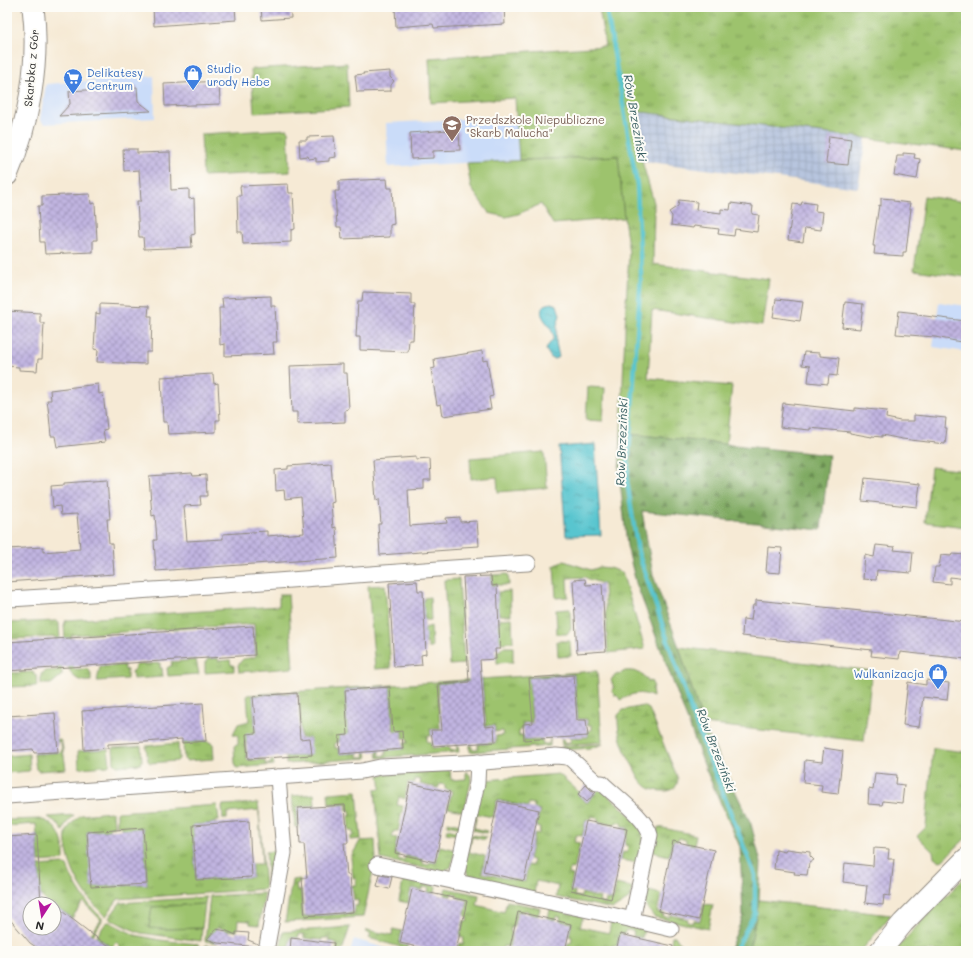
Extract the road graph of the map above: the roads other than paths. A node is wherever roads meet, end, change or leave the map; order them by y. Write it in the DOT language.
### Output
graph roads {
  1 [pos="33,7"];
  2 [pos="7,175"];
  3 [pos="528,563"];
  4 [pos="7,599"];
  5 [pos="478,762"];
  6 [pos="278,777"];
  7 [pos="7,796"];
  8 [pos="966,859"];
  9 [pos="378,865"];
  10 [pos="455,882"];
  11 [pos="632,920"];
  12 [pos="671,929"];
  13 [pos="266,951"];
  14 [pos="880,951"];
  1 -- 2 [label="street, Skarbka z Gór"];
  3 -- 4 [label="street"];
  5 -- 6 [label="street"];
  5 -- 10 [label="street"];
  5 -- 11 [label="street"];
  6 -- 7 [label="street"];
  6 -- 13 [label="street"];
  8 -- 14 [label="street"];
  9 -- 10 [label="street"];
  10 -- 11 [label="street"];
  11 -- 12 [label="street"];
}
